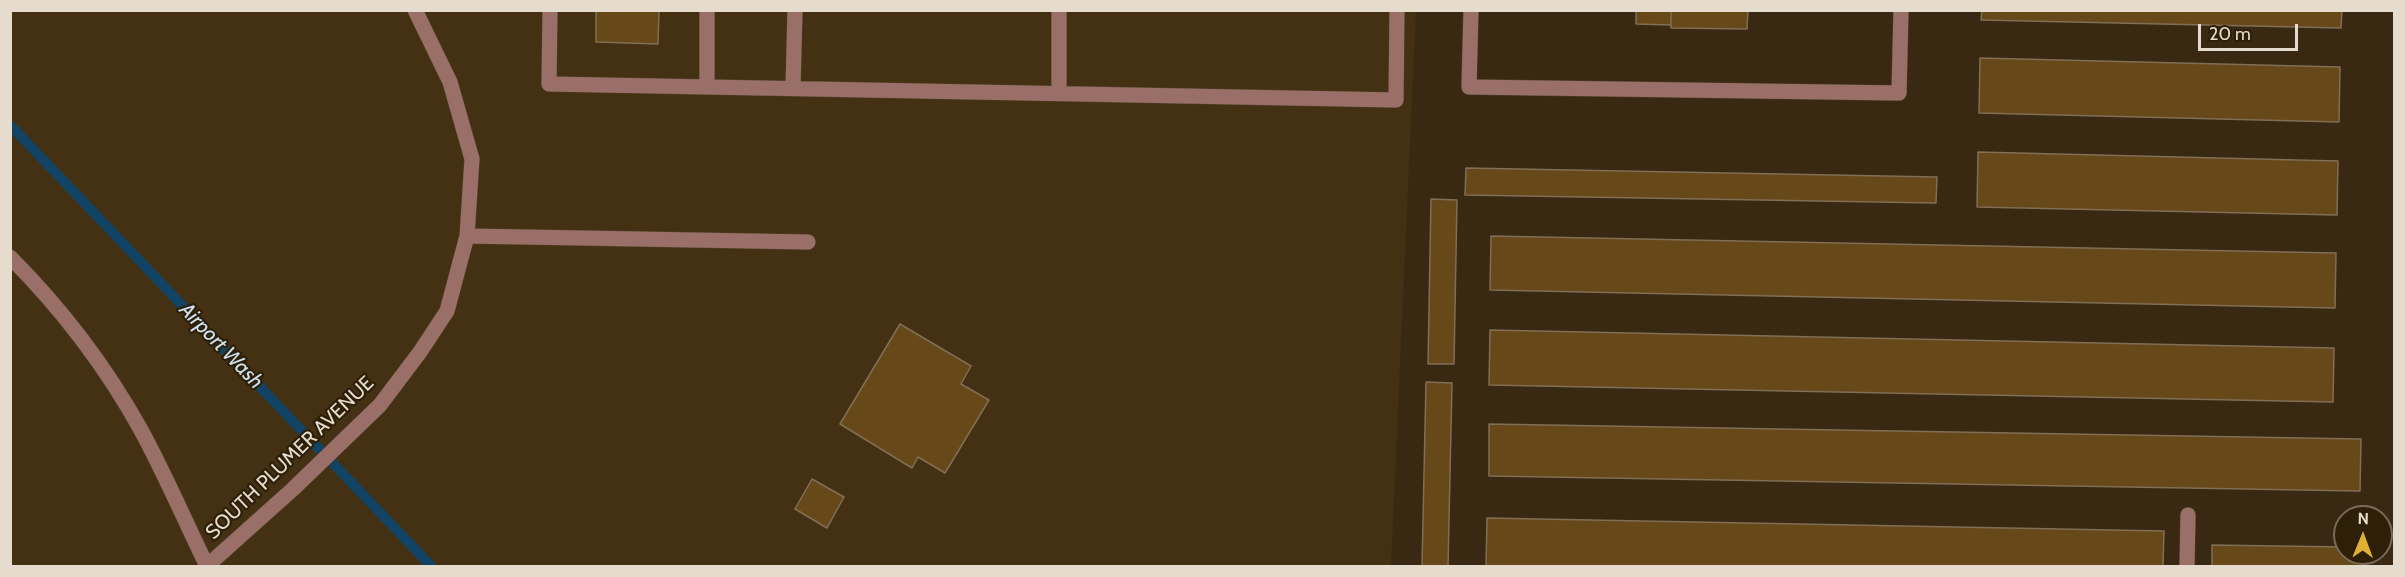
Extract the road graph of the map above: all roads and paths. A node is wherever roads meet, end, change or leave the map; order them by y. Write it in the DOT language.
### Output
graph roads {
  1 [pos="415,10"];
  2 [pos="550,10"];
  3 [pos="707,10"];
  4 [pos="795,10"];
  5 [pos="1059,10"];
  6 [pos="1397,10"];
  7 [pos="1471,10"];
  8 [pos="1901,10"];
  9 [pos="707,86"];
  10 [pos="793,88"];
  11 [pos="1059,92"];
  12 [pos="467,236"];
  13 [pos="808,242"];
  14 [pos="10,257"];
  15 [pos="2188,515"];
  16 [pos="207,566"];
  17 [pos="2187,567"];
  1 -- 12 [label="street, SOUTH PLUMER AVENUE"];
  2 -- 9 [label="street"];
  3 -- 9 [label="street"];
  4 -- 10 [label="street"];
  5 -- 11 [label="street"];
  6 -- 11 [label="street"];
  7 -- 8 [label="street"];
  9 -- 10 [label="street"];
  10 -- 11 [label="street"];
  12 -- 13 [label="street"];
  12 -- 16 [label="street, SOUTH PLUMER AVENUE"];
  14 -- 16 [label="street"];
  15 -- 17 [label="street"];
}
